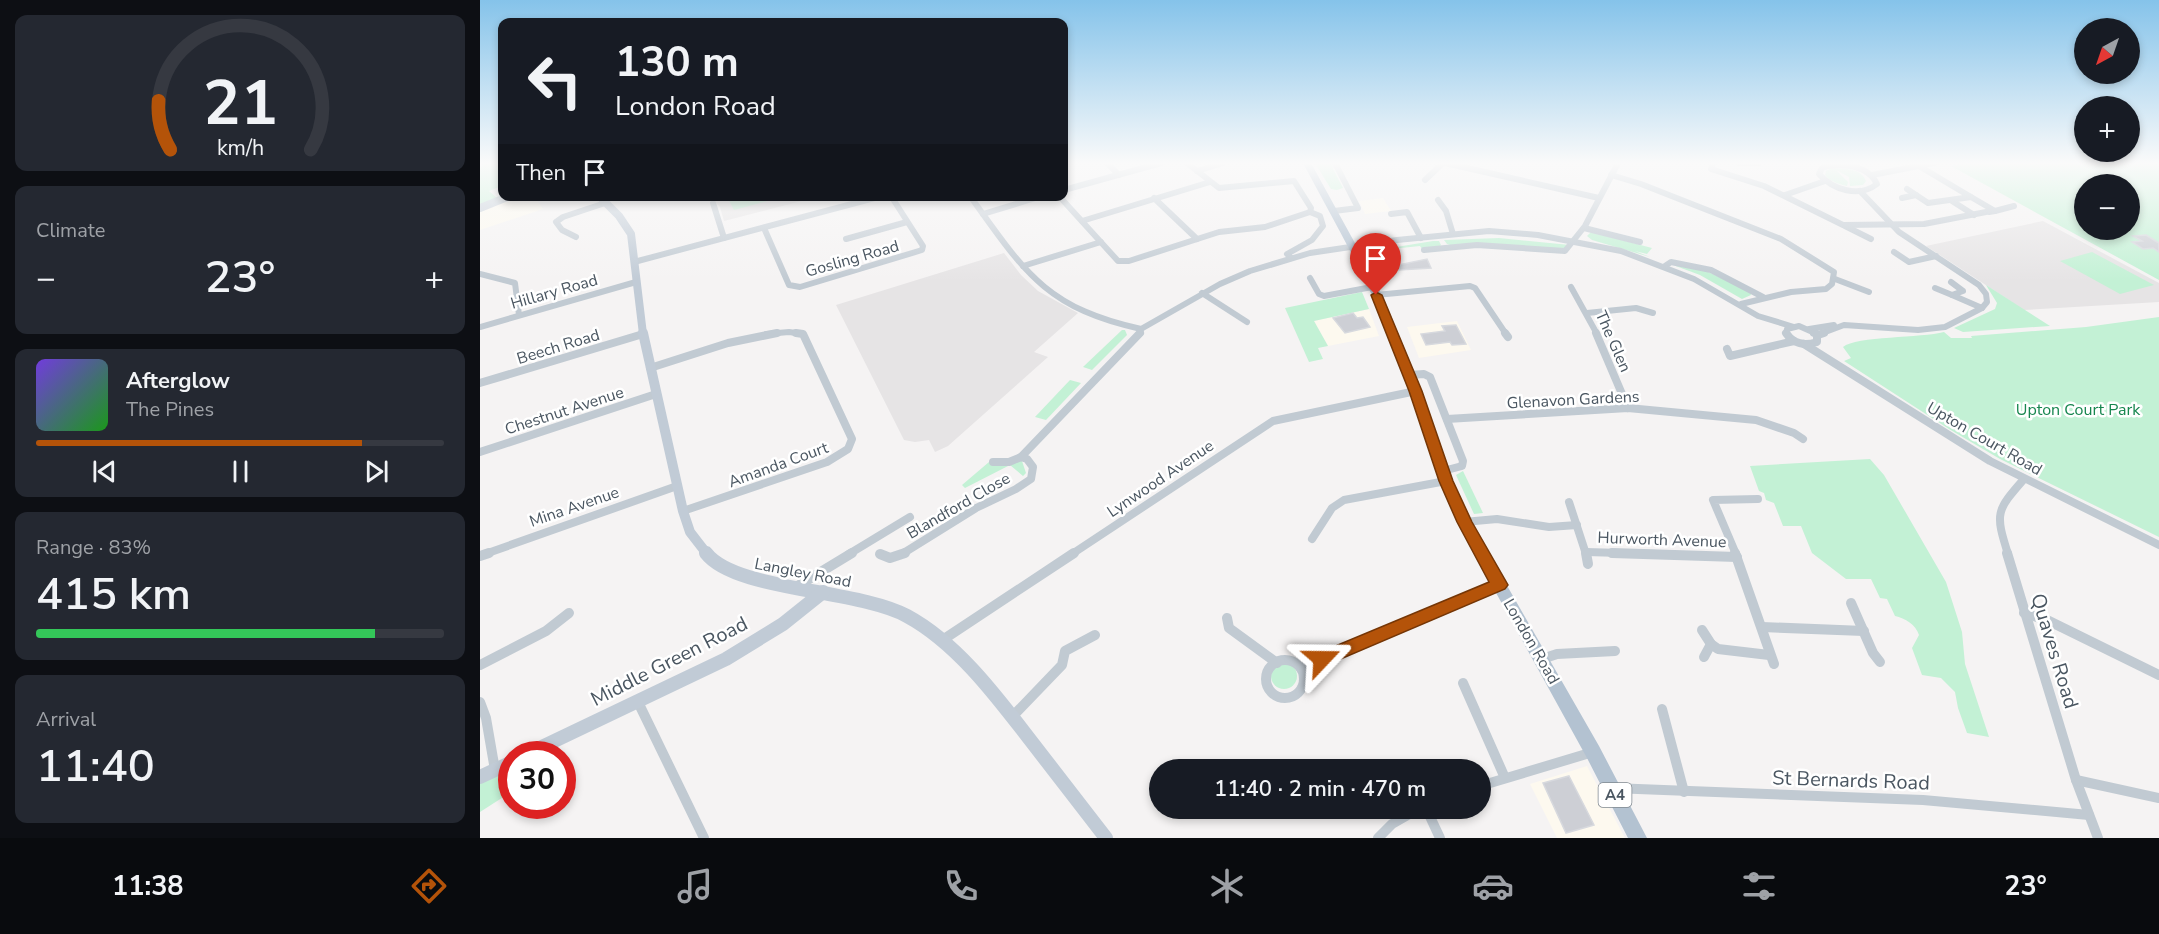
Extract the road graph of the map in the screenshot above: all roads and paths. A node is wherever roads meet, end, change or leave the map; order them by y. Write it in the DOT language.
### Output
graph roads {
  1 [pos="495,202"];
  2 [pos="597,202"];
  3 [pos="604,202"];
  4 [pos="859,202"];
  5 [pos="895,202"];
  6 [pos="975,202"];
  7 [pos="1021,202"];
  8 [pos="1065,202"];
  9 [pos="1141,202"];
  10 [pos="1158,202"];
  11 [pos="1308,202"];
  12 [pos="1329,202"];
  13 [pos="1355,202"];
  14 [pos="1440,202"];
  15 [pos="1597,202"];
  16 [pos="1687,202"];
  17 [pos="1799,202"];
  18 [pos="1870,202"];
  19 [pos="1954,202"];
  20 [pos="1977,202"];
  21 [pos="712,203"];
  22 [pos="2014,207"];
  23 [pos="480,208"];
  24 [pos="1334,211"];
  25 [pos="1310,212"];
  26 [pos="1990,212"];
  27 [pos="983,213"];
  28 [pos="1391,214"];
  29 [pos="1974,214"];
  30 [pos="1082,221"];
  31 [pos="907,222"];
  32 [pos="1889,224"];
  33 [pos="1843,225"];
  34 [pos="764,228"];
  35 [pos="1584,228"];
  36 [pos="1453,234"];
  37 [pos="1439,235"];
  38 [pos="576,237"];
  39 [pos="724,238"];
  40 [pos="1421,238"];
  41 [pos="846,239"];
  42 [pos="1197,239"];
  43 [pos="1871,239"];
  44 [pos="1397,240"];
  45 [pos="1575,241"];
  46 [pos="1101,242"];
  47 [pos="1640,242"];
  48 [pos="1351,245"];
  49 [pos="1446,246"];
  50 [pos="1424,250"];
  51 [pos="1894,252"];
  52 [pos="1936,256"];
  53 [pos="1291,258"];
  54 [pos="634,262"];
  55 [pos="1361,263"];
  56 [pos="1023,266"];
  57 [pos="1665,266"];
  58 [pos="480,274"];
  59 [pos="1310,278"];
  60 [pos="1835,279"];
  61 [pos="636,282"];
  62 [pos="1951,282"];
  63 [pos="1571,287"];
  64 [pos="1935,288"];
  65 [pos="1374,291"];
  66 [pos="1869,292"];
  67 [pos="1202,293"];
  68 [pos="1952,295"];
  69 [pos="1763,297"];
  70 [pos="1740,304"];
  71 [pos="1982,308"];
  72 [pos="1587,313"];
  73 [pos="1653,314"];
  74 [pos="519,315"];
  75 [pos="1758,316"];
  76 [pos="1247,322"];
  77 [pos="1844,325"];
  78 [pos="480,327"];
  79 [pos="1794,327"];
  80 [pos="1141,329"];
  81 [pos="1809,329"];
  82 [pos="643,334"];
  83 [pos="1786,334"];
  84 [pos="1508,337"];
  85 [pos="1817,339"];
  86 [pos="1794,341"];
  87 [pos="1804,344"];
  88 [pos="1727,349"];
  89 [pos="1831,359"];
  90 [pos="650,368"];
  91 [pos="1410,375"];
  92 [pos="480,383"];
  93 [pos="1416,391"];
  94 [pos="657,394"];
  95 [pos="1628,408"];
  96 [pos="1447,420"];
  97 [pos="1803,439"];
  98 [pos="480,452"];
  99 [pos="1021,457"];
  100 [pos="993,462"];
  101 [pos="1444,476"];
  102 [pos="2024,480"];
  103 [pos="677,486"];
  104 [pos="1758,500"];
  105 [pos="1569,502"];
  106 [pos="684,511"];
  107 [pos="910,517"];
  108 [pos="1464,522"];
  109 [pos="1577,525"];
  110 [pos="1312,539"];
  111 [pos="2159,544"];
  112 [pos="1586,552"];
  113 [pos="880,554"];
  114 [pos="480,556"];
  115 [pos="1737,557"];
  116 [pos="1588,564"];
  117 [pos="1499,585"];
  118 [pos="796,587"];
  119 [pos="823,592"];
  120 [pos="1851,603"];
  121 [pos="569,613"];
  122 [pos="2024,613"];
  123 [pos="1227,618"];
  124 [pos="1762,627"];
  125 [pos="1702,630"];
  126 [pos="1864,631"];
  127 [pos="1095,635"];
  128 [pos="941,641"];
  129 [pos="1711,644"];
  130 [pos="1615,651"];
  131 [pos="1704,657"];
  132 [pos="1542,659"];
  133 [pos="1880,662"];
  134 [pos="1277,663"];
  135 [pos="480,665"];
  136 [pos="1301,668"];
  137 [pos="2159,675"];
  138 [pos="1462,683"];
  139 [pos="480,702"];
  140 [pos="638,702"];
  141 [pos="1662,709"];
  142 [pos="1012,717"];
  143 [pos="555,741"];
  144 [pos="1593,752"];
  145 [pos="498,769"];
  146 [pos="495,770"];
  147 [pos="480,777"];
  148 [pos="1505,778"];
  149 [pos="2076,780"];
  150 [pos="1491,782"];
  151 [pos="1612,788"];
  152 [pos="1684,792"];
  153 [pos="2159,798"];
  154 [pos="2089,815"];
  155 [pos="1401,819"];
  156 [pos="1431,819"];
  157 [pos="704,838"];
  158 [pos="1106,838"];
  159 [pos="1378,838"];
  160 [pos="1440,838"];
  161 [pos="1638,838"];
  162 [pos="2098,838"];
  1 -- 23 [label="street"];
  2 -- 38 [label="street"];
  3 -- 54 [label="street, Langley Road"];
  4 -- 34 [label="street"];
  5 -- 31 [label="street, Gosling Road"];
  6 -- 27 [label="street"];
  7 -- 27 [label="street"];
  8 -- 30 [label="street"];
  9 -- 30 [label="street"];
  10 -- 42 [label="street"];
  11 -- 25 [label="street"];
  12 -- 24 [label="main road, London Road / A4"];
  13 -- 24 [label="street"];
  14 -- 36 [label="street"];
  15 -- 35 [label="street"];
  16 -- 60 [label="street"];
  17 -- 33 [label="street"];
  18 -- 32 [label="street"];
  19 -- 29 [label="street"];
  20 -- 26 [label="street"];
  21 -- 39 [label="street"];
  22 -- 26 [label="street"];
  24 -- 48 [label="main road, London Road / A4"];
  25 -- 42 [label="street"];
  25 -- 53 [label="street"];
  26 -- 29 [label="street"];
  27 -- 56 [label="street"];
  28 -- 40 [label="street"];
  29 -- 32 [label="street"];
  30 -- 46 [label="street"];
  31 -- 34 [label="street, Gosling Road"];
  31 -- 41 [label="street"];
  32 -- 33 [label="street"];
  32 -- 52 [label="street"];
  33 -- 43 [label="street"];
  34 -- 39 [label="street"];
  35 -- 45 [label="street"];
  35 -- 47 [label="street"];
  36 -- 37 [label="street"];
  36 -- 45 [label="street"];
  37 -- 40 [label="street"];
  37 -- 49 [label="street"];
  39 -- 54 [label="street"];
  40 -- 44 [label="street"];
  42 -- 46 [label="street"];
  44 -- 48 [label="street"];
  44 -- 55 [label="street"];
  45 -- 49 [label="street"];
  45 -- 57 [label="street"];
  46 -- 56 [label="street"];
  48 -- 53 [label="street"];
  48 -- 55 [label="main road, London Road / A4"];
  49 -- 50 [label="street"];
  51 -- 52 [label="street"];
  52 -- 71 [label="street"];
  53 -- 67 [label="street"];
  54 -- 61 [label="street, Langley Road"];
  55 -- 65 [label="main road, London Road / A4"];
  56 -- 80 [label="street"];
  57 -- 69 [label="street"];
  57 -- 70 [label="street"];
  58 -- 74 [label="street"];
  59 -- 65 [label="street"];
  60 -- 66 [label="street"];
  60 -- 69 [label="street"];
  61 -- 74 [label="street, Hillary Road"];
  61 -- 82 [label="street, Langley Road"];
  62 -- 68 [label="street"];
  63 -- 72 [label="street, The Glen"];
  64 -- 68 [label="street"];
  65 -- 84 [label="street"];
  65 -- 91 [label="main road, London Road / A4"];
  67 -- 76 [label="street"];
  67 -- 80 [label="street"];
  68 -- 71 [label="street"];
  69 -- 70 [label="street"];
  70 -- 75 [label="street"];
  71 -- 77 [label="street"];
  72 -- 73 [label="street"];
  72 -- 95 [label="street, The Glen"];
  74 -- 78 [label="street, Hillary Road"];
  75 -- 79 [label="street"];
  75 -- 83 [label="street"];
  77 -- 81 [label="street"];
  77 -- 85 [label="street"];
  79 -- 81 [label="street"];
  79 -- 83 [label="street"];
  80 -- 99 [label="street"];
  81 -- 85 [label="street"];
  82 -- 90 [label="street, Langley Road"];
  82 -- 92 [label="street, Beech Road"];
  83 -- 86 [label="street"];
  85 -- 87 [label="street"];
  85 -- 89 [label="street"];
  86 -- 87 [label="street"];
  86 -- 88 [label="street"];
  87 -- 89 [label="street, Upton Court Road"];
  89 -- 102 [label="street, Upton Court Road"];
  90 -- 94 [label="street, Langley Road"];
  90 -- 106 [label="street, Amanda Court"];
  91 -- 93 [label="main road, London Road / A4"];
  91 -- 96 [label="street"];
  93 -- 101 [label="main road, London Road / A4"];
  93 -- 128 [label="street, Lynwood Avenue"];
  94 -- 98 [label="street, Chestnut Avenue"];
  94 -- 103 [label="street, Langley Road"];
  95 -- 96 [label="street, Glenavon Gardens"];
  95 -- 97 [label="street, Glenavon Gardens"];
  96 -- 101 [label="street"];
  99 -- 100 [label="street, Blandford Close"];
  99 -- 113 [label="street, Blandford Close"];
  101 -- 108 [label="main road, London Road / A4"];
  101 -- 110 [label="street"];
  102 -- 111 [label="street, Upton Court Road"];
  102 -- 122 [label="street, Quaves Road"];
  103 -- 106 [label="street, Langley Road"];
  103 -- 114 [label="street, Mina Avenue"];
  104 -- 115 [label="street, Hurworth Avenue"];
  105 -- 109 [label="street, Hurworth Avenue"];
  106 -- 118 [label="street, Langley Road"];
  107 -- 118 [label="street"];
  108 -- 109 [label="street, Hurworth Avenue"];
  108 -- 117 [label="main road, London Road / A4"];
  109 -- 112 [label="street, Hurworth Avenue"];
  112 -- 115 [label="street, Hurworth Avenue"];
  112 -- 116 [label="street, Hurworth Avenue"];
  115 -- 124 [label="street, Hurworth Avenue"];
  117 -- 132 [label="main road, London Road / A4"];
  117 -- 136 [label="street"];
  118 -- 119 [label="street, Langley Road"];
  119 -- 128 [label="street, Langley Road"];
  119 -- 140 [label="street, Middle Green Road"];
  120 -- 126 [label="street"];
  121 -- 135 [label="street"];
  122 -- 137 [label="street"];
  122 -- 149 [label="street, Quaves Road"];
  123 -- 134 [label="street"];
  124 -- 126 [label="street"];
  124 -- 129 [label="street, Hurworth Avenue"];
  125 -- 129 [label="street"];
  126 -- 133 [label="street"];
  127 -- 142 [label="street"];
  128 -- 142 [label="street, Langley Road"];
  129 -- 131 [label="street"];
  130 -- 132 [label="street"];
  132 -- 144 [label="main road, London Road / A4"];
  134 -- 136 [label="street"];
  134 -- 136 [label="street"];
  138 -- 148 [label="street"];
  139 -- 146 [label="street"];
  140 -- 143 [label="street, Middle Green Road"];
  140 -- 157 [label="street"];
  141 -- 152 [label="street"];
  142 -- 158 [label="street, Langley Road"];
  144 -- 148 [label="street"];
  144 -- 151 [label="main road, London Road / A4"];
  145 -- 146 [label="street"];
  146 -- 147 [label="street"];
  148 -- 150 [label="street"];
  149 -- 153 [label="street"];
  149 -- 154 [label="street, Quaves Road"];
  151 -- 152 [label="street, St Bernards Road"];
  151 -- 161 [label="main road, London Road / A4"];
  152 -- 154 [label="street, St Bernards Road"];
  154 -- 162 [label="street, Quaves Road"];
  155 -- 159 [label="street"];
  156 -- 160 [label="street"];
}
